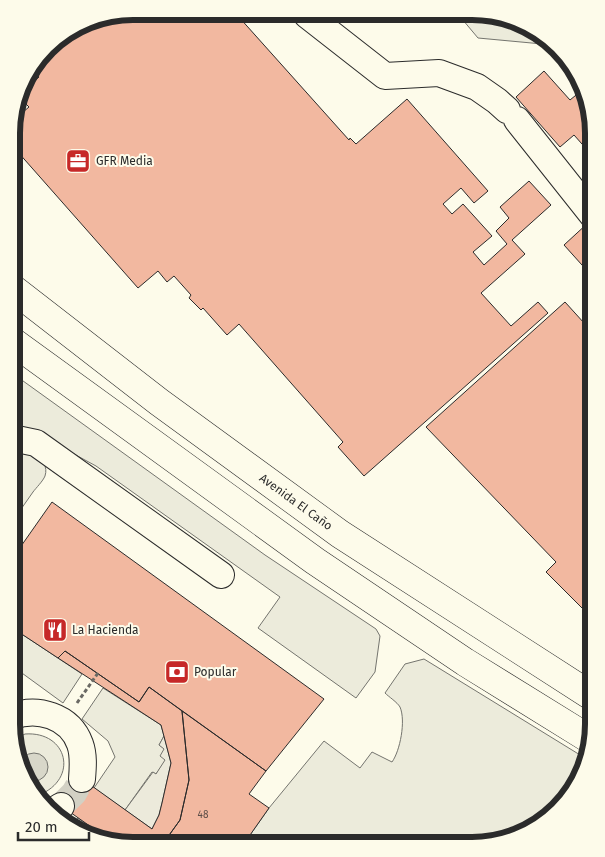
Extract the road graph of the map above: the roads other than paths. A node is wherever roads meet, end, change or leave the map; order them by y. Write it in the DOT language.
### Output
graph roads {
  1 [pos="313,20"];
  2 [pos="585,206"];
  3 [pos="20,294"];
  4 [pos="20,348"];
  5 [pos="20,440"];
  6 [pos="221,575"];
  7 [pos="585,691"];
  8 [pos="20,715"];
  9 [pos="584,736"];
  10 [pos="82,779"];
  1 -- 2 [label="lane"];
  3 -- 7 [label="main road, Avenida El Caño"];
  4 -- 9 [label="main road"];
  5 -- 6 [label="lane"];
  8 -- 10 [label="lane"];
}
